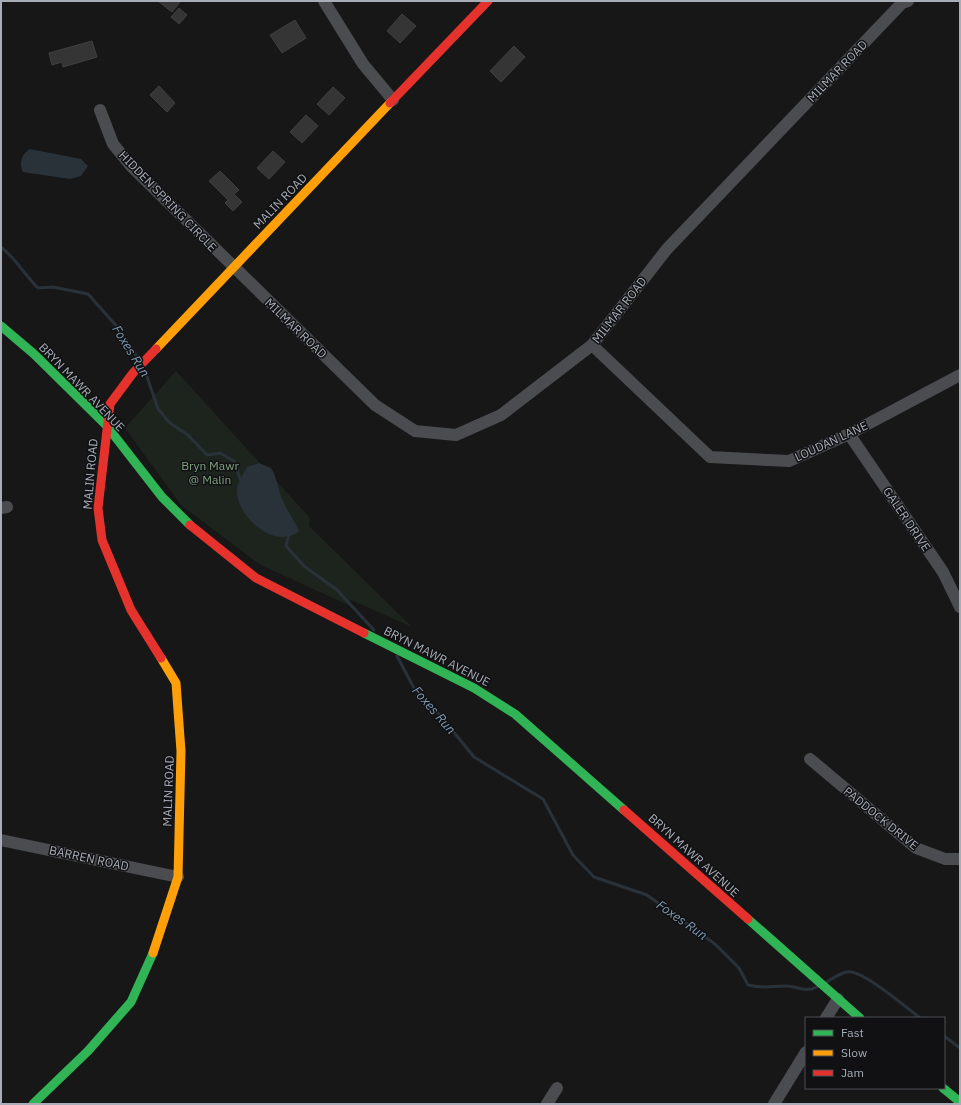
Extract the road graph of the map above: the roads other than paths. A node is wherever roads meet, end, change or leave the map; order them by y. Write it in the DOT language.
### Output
graph roads {
  1 [pos="324,1"];
  2 [pos="488,1"];
  3 [pos="908,1"];
  4 [pos="393,100"];
  5 [pos="100,110"];
  6 [pos="233,267"];
  7 [pos="1,326"];
  8 [pos="592,345"];
  9 [pos="960,375"];
  10 [pos="106,425"];
  11 [pos="850,434"];
  12 [pos="960,607"];
  13 [pos="810,759"];
  14 [pos="1,840"];
  15 [pos="960,859"];
  16 [pos="178,877"];
  17 [pos="838,999"];
  18 [pos="827,1017"];
  19 [pos="859,1017"];
  20 [pos="805,1054"];
  21 [pos="557,1088"];
  22 [pos="944,1089"];
  23 [pos="960,1102"];
  24 [pos="33,1104"];
  25 [pos="547,1104"];
  26 [pos="774,1104"];
  1 -- 4 [label="street"];
  2 -- 4 [label="street, MALIN ROAD"];
  3 -- 8 [label="street, MILMAR ROAD"];
  4 -- 6 [label="street, MALIN ROAD"];
  5 -- 6 [label="street, HIDDEN SPRING CIRCLE"];
  6 -- 8 [label="street, MILMAR ROAD"];
  6 -- 10 [label="street, MALIN ROAD"];
  7 -- 10 [label="street, BRYN MAWR AVENUE"];
  8 -- 11 [label="street, LOUDAN LANE"];
  9 -- 11 [label="street, LOUDAN LANE"];
  10 -- 16 [label="street, MALIN ROAD"];
  10 -- 17 [label="street, BRYN MAWR AVENUE"];
  11 -- 12 [label="street, GALER DRIVE"];
  13 -- 15 [label="street, PADDOCK DRIVE"];
  14 -- 16 [label="street, BARREN ROAD"];
  16 -- 24 [label="street, MALIN ROAD"];
  17 -- 18 [label="street"];
  17 -- 19 [label="street, BRYN MAWR AVENUE"];
  20 -- 26 [label="street"];
  21 -- 25 [label="street"];
  22 -- 23 [label="street"];
}
